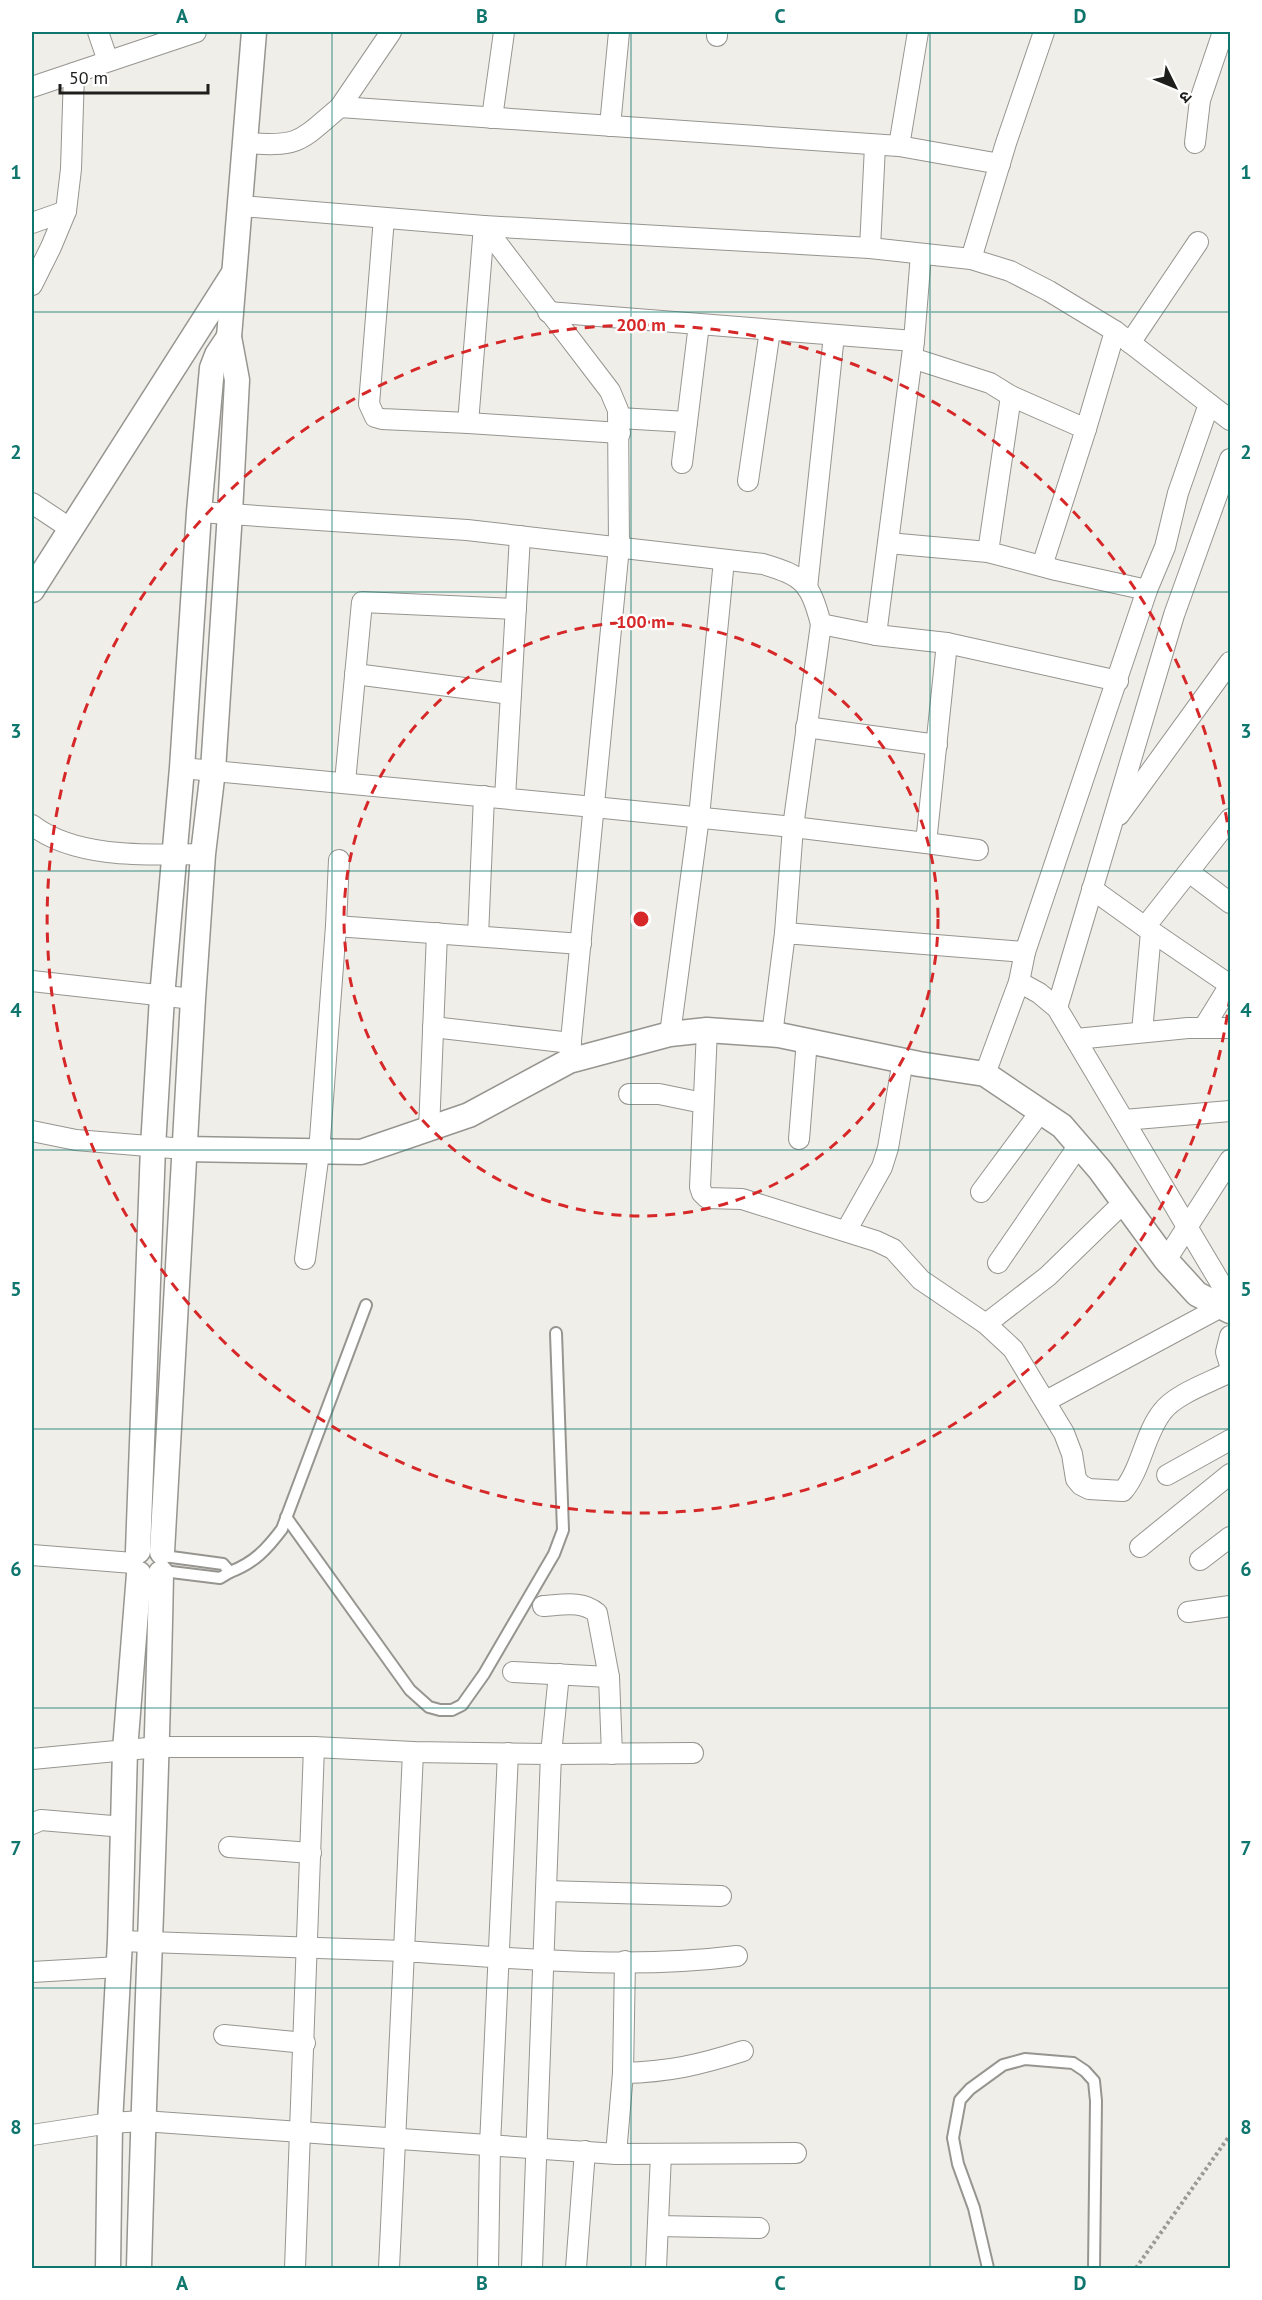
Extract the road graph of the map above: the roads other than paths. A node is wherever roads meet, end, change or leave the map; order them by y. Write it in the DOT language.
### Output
graph roads {
  1 [pos="98,32"];
  2 [pos="196,32"];
  3 [pos="254,32"];
  4 [pos="391,32"];
  5 [pos="504,32"];
  6 [pos="620,32"];
  7 [pos="918,32"];
  8 [pos="1044,32"];
  9 [pos="1223,32"];
  10 [pos="108,61"];
  11 [pos="74,73"];
  12 [pos="32,87"];
  13 [pos="340,107"];
  14 [pos="492,118"];
  15 [pos="609,126"];
  16 [pos="245,143"];
  17 [pos="1195,143"];
  18 [pos="875,146"];
  19 [pos="899,146"];
  20 [pos="1000,164"];
  21 [pos="240,206"];
  22 [pos="66,211"];
  23 [pos="384,218"];
  24 [pos="32,223"];
  25 [pos="484,226"];
  26 [pos="1198,242"];
  27 [pos="870,248"];
  28 [pos="921,254"];
  29 [pos="971,259"];
  30 [pos="235,272"];
  31 [pos="32,285"];
  32 [pos="548,312"];
  33 [pos="699,324"];
  34 [pos="770,330"];
  35 [pos="834,335"];
  36 [pos="229,337"];
  37 [pos="1122,337"];
  38 [pos="913,349"];
  39 [pos="1011,396"];
  40 [pos="1209,404"];
  41 [pos="1230,420"];
  42 [pos="687,422"];
  43 [pos="468,423"];
  44 [pos="620,426"];
  45 [pos="1086,429"];
  46 [pos="1230,459"];
  47 [pos="682,463"];
  48 [pos="748,481"];
  49 [pos="32,503"];
  50 [pos="199,512"];
  51 [pos="230,513"];
  52 [pos="70,529"];
  53 [pos="520,536"];
  54 [pos="888,543"];
  55 [pos="619,548"];
  56 [pos="988,552"];
  57 [pos="724,560"];
  58 [pos="1042,566"];
  59 [pos="807,588"];
  60 [pos="32,590"];
  61 [pos="1147,590"];
  62 [pos="516,609"];
  63 [pos="821,624"];
  64 [pos="876,636"];
  65 [pos="947,643"];
  66 [pos="189,652"];
  67 [pos="221,653"];
  68 [pos="1230,662"];
  69 [pos="355,674"];
  70 [pos="1118,681"];
  71 [pos="511,694"];
  72 [pos="806,727"];
  73 [pos="937,745"];
  74 [pos="182,768"];
  75 [pos="213,770"];
  76 [pos="345,782"];
  77 [pos="484,796"];
  78 [pos="505,798"];
  79 [pos="594,807"];
  80 [pos="699,817"];
  81 [pos="1230,819"];
  82 [pos="32,825"];
  83 [pos="1111,825"];
  84 [pos="793,826"];
  85 [pos="926,843"];
  86 [pos="978,850"];
  87 [pos="174,854"];
  88 [pos="203,854"];
  89 [pos="339,860"];
  90 [pos="1189,872"];
  91 [pos="1092,889"];
  92 [pos="1230,903"];
  93 [pos="336,926"];
  94 [pos="1148,929"];
  95 [pos="437,933"];
  96 [pos="785,933"];
  97 [pos="478,936"];
  98 [pos="581,944"];
  99 [pos="1025,952"];
  100 [pos="32,981"];
  101 [pos="1019,982"];
  102 [pos="1230,985"];
  103 [pos="162,997"];
  104 [pos="193,999"];
  105 [pos="1057,1008"];
  106 [pos="433,1027"];
  107 [pos="1204,1028"];
  108 [pos="1230,1028"];
  109 [pos="707,1030"];
  110 [pos="1142,1032"];
  111 [pos="670,1034"];
  112 [pos="772,1035"];
  113 [pos="1076,1039"];
  114 [pos="807,1040"];
  115 [pos="570,1052"];
  116 [pos="903,1060"];
  117 [pos="985,1074"];
  118 [pos="629,1094"];
  119 [pos="703,1103"];
  120 [pos="1041,1111"];
  121 [pos="1230,1111"];
  122 [pos="1124,1120"];
  123 [pos="429,1130"];
  124 [pos="32,1131"];
  125 [pos="799,1139"];
  126 [pos="1079,1144"];
  127 [pos="153,1147"];
  128 [pos="184,1149"];
  129 [pos="319,1152"];
  130 [pos="1230,1160"];
  131 [pos="981,1192"];
  132 [pos="1123,1203"];
  133 [pos="1188,1227"];
  134 [pos="846,1231"];
  135 [pos="304,1259"];
  136 [pos="1166,1260"];
  137 [pos="998,1263"];
  138 [pos="366,1305"];
  139 [pos="1227,1306"];
  140 [pos="986,1324"];
  141 [pos="556,1333"];
  142 [pos="1230,1336"];
  143 [pos="1230,1365"];
  144 [pos="1230,1372"];
  145 [pos="1046,1401"];
  146 [pos="1230,1440"];
  147 [pos="1230,1474"];
  148 [pos="1167,1475"];
  149 [pos="286,1517"];
  150 [pos="1230,1537"];
  151 [pos="1140,1546"];
  152 [pos="32,1555"];
  153 [pos="1200,1560"];
  154 [pos="152,1563"];
  155 [pos="230,1572"];
  156 [pos="543,1606"];
  157 [pos="1230,1606"];
  158 [pos="1188,1612"];
  159 [pos="513,1672"];
  160 [pos="559,1674"];
  161 [pos="609,1677"];
  162 [pos="314,1746"];
  163 [pos="158,1747"];
  164 [pos="126,1750"];
  165 [pos="413,1752"];
  166 [pos="508,1753"];
  167 [pos="693,1753"];
  168 [pos="551,1754"];
  169 [pos="612,1754"];
  170 [pos="32,1759"];
  171 [pos="32,1824"];
  172 [pos="124,1827"];
  173 [pos="230,1848"];
  174 [pos="311,1853"];
  175 [pos="546,1891"];
  176 [pos="721,1896"];
  177 [pos="120,1941"];
  178 [pos="151,1943"];
  179 [pos="307,1947"];
  180 [pos="404,1951"];
  181 [pos="737,1956"];
  182 [pos="500,1957"];
  183 [pos="545,1960"];
  184 [pos="625,1961"];
  185 [pos="119,1967"];
  186 [pos="32,1972"];
  187 [pos="224,2035"];
  188 [pos="305,2043"];
  189 [pos="743,2051"];
  190 [pos="623,2073"];
  191 [pos="143,2121"];
  192 [pos="110,2123"];
  193 [pos="300,2133"];
  194 [pos="32,2135"];
  195 [pos="395,2139"];
  196 [pos="490,2145"];
  197 [pos="537,2148"];
  198 [pos="585,2151"];
  199 [pos="796,2153"];
  200 [pos="616,2154"];
  201 [pos="660,2154"];
  202 [pos="658,2226"];
  203 [pos="759,2228"];
  204 [pos="108,2268"];
  205 [pos="140,2268"];
  206 [pos="295,2268"];
  207 [pos="389,2268"];
  208 [pos="488,2268"];
  209 [pos="532,2268"];
  210 [pos="576,2268"];
  211 [pos="656,2268"];
  212 [pos="988,2268"];
  213 [pos="1094,2268"];
  1 -- 10 [label="street"];
  2 -- 10 [label="street"];
  3 -- 16 [label="street"];
  4 -- 13 [label="street"];
  5 -- 14 [label="street"];
  6 -- 15 [label="street"];
  7 -- 19 [label="street"];
  8 -- 20 [label="street"];
  9 -- 17 [label="street"];
  10 -- 11 [label="street"];
  11 -- 12 [label="street"];
  11 -- 22 [label="street"];
  13 -- 14 [label="street"];
  13 -- 16 [label="street"];
  14 -- 15 [label="street"];
  15 -- 18 [label="street"];
  16 -- 21 [label="street"];
  18 -- 19 [label="street"];
  18 -- 27 [label="street"];
  19 -- 20 [label="street"];
  20 -- 29 [label="street"];
  21 -- 23 [label="street"];
  21 -- 30 [label="street"];
  22 -- 24 [label="street"];
  22 -- 31 [label="street"];
  23 -- 25 [label="street"];
  23 -- 43 [label="street"];
  25 -- 27 [label="street"];
  25 -- 32 [label="street"];
  25 -- 43 [label="street"];
  26 -- 37 [label="street"];
  27 -- 28 [label="street"];
  28 -- 29 [label="street"];
  28 -- 38 [label="street"];
  29 -- 37 [label="street"];
  30 -- 36 [label="street"];
  30 -- 52 [label="street"];
  32 -- 33 [label="street"];
  32 -- 44 [label="street"];
  33 -- 34 [label="street"];
  33 -- 42 [label="street"];
  34 -- 35 [label="street"];
  34 -- 48 [label="street"];
  35 -- 38 [label="street"];
  35 -- 59 [label="street"];
  36 -- 50 [label="street"];
  36 -- 51 [label="street"];
  37 -- 40 [label="street"];
  37 -- 45 [label="street"];
  38 -- 39 [label="street"];
  38 -- 54 [label="street"];
  39 -- 45 [label="street"];
  39 -- 56 [label="street"];
  40 -- 41 [label="street"];
  40 -- 61 [label="street"];
  42 -- 44 [label="street"];
  42 -- 47 [label="street"];
  43 -- 44 [label="street"];
  44 -- 55 [label="street"];
  45 -- 58 [label="street"];
  46 -- 83 [label="street"];
  49 -- 52 [label="street"];
  50 -- 51 [label="street"];
  50 -- 66 [label="street"];
  51 -- 53 [label="street"];
  51 -- 67 [label="street"];
  52 -- 60 [label="street"];
  53 -- 55 [label="street"];
  53 -- 62 [label="street"];
  54 -- 56 [label="street"];
  54 -- 64 [label="street"];
  55 -- 57 [label="street"];
  55 -- 79 [label="street"];
  56 -- 58 [label="street"];
  57 -- 59 [label="street"];
  57 -- 80 [label="street"];
  58 -- 61 [label="street"];
  59 -- 63 [label="street"];
  61 -- 70 [label="street"];
  62 -- 69 [label="street"];
  62 -- 71 [label="street"];
  63 -- 64 [label="street"];
  63 -- 72 [label="street"];
  64 -- 65 [label="street"];
  65 -- 70 [label="street"];
  65 -- 73 [label="street"];
  66 -- 67 [label="street"];
  66 -- 74 [label="street"];
  67 -- 75 [label="street"];
  68 -- 83 [label="street"];
  69 -- 71 [label="street"];
  69 -- 76 [label="street"];
  70 -- 99 [label="street"];
  71 -- 78 [label="street"];
  72 -- 73 [label="street"];
  72 -- 84 [label="street"];
  73 -- 85 [label="street"];
  74 -- 75 [label="street"];
  74 -- 87 [label="street"];
  75 -- 76 [label="street"];
  75 -- 88 [label="street"];
  76 -- 77 [label="street"];
  77 -- 78 [label="street"];
  77 -- 97 [label="street"];
  78 -- 79 [label="street"];
  79 -- 80 [label="street"];
  79 -- 98 [label="street"];
  80 -- 84 [label="street"];
  80 -- 111 [label="street"];
  81 -- 90 [label="street"];
  82 -- 87 [label="street"];
  83 -- 91 [label="street"];
  84 -- 85 [label="street"];
  84 -- 96 [label="street"];
  85 -- 86 [label="street"];
  87 -- 88 [label="street"];
  87 -- 103 [label="street"];
  88 -- 104 [label="street"];
  89 -- 93 [label="street"];
  90 -- 92 [label="street"];
  90 -- 94 [label="street"];
  91 -- 94 [label="street"];
  91 -- 105 [label="street"];
  93 -- 95 [label="street"];
  93 -- 129 [label="street"];
  94 -- 102 [label="street"];
  94 -- 110 [label="street"];
  95 -- 97 [label="street"];
  95 -- 106 [label="street"];
  96 -- 99 [label="street"];
  96 -- 112 [label="street"];
  97 -- 98 [label="street"];
  98 -- 115 [label="street"];
  99 -- 101 [label="street"];
  100 -- 103 [label="street"];
  101 -- 105 [label="street"];
  101 -- 117 [label="street"];
  102 -- 107 [label="street"];
  103 -- 104 [label="street"];
  103 -- 127 [label="street"];
  104 -- 128 [label="street"];
  105 -- 113 [label="street"];
  106 -- 115 [label="street"];
  106 -- 123 [label="street"];
  107 -- 108 [label="street"];
  107 -- 110 [label="street"];
  109 -- 111 [label="street"];
  109 -- 112 [label="street"];
  109 -- 119 [label="street"];
  110 -- 113 [label="street"];
  111 -- 115 [label="street"];
  112 -- 114 [label="street"];
  113 -- 122 [label="street"];
  114 -- 116 [label="street"];
  114 -- 125 [label="street"];
  115 -- 123 [label="street"];
  116 -- 117 [label="street"];
  116 -- 134 [label="street"];
  117 -- 120 [label="street"];
  118 -- 119 [label="street"];
  119 -- 134 [label="street"];
  120 -- 126 [label="street"];
  120 -- 131 [label="street"];
  121 -- 122 [label="street"];
  122 -- 133 [label="street"];
  123 -- 129 [label="street"];
  124 -- 127 [label="street"];
  126 -- 132 [label="street"];
  126 -- 137 [label="street"];
  127 -- 128 [label="street"];
  127 -- 154 [label="street"];
  128 -- 129 [label="street"];
  128 -- 154 [label="street"];
  129 -- 135 [label="street"];
  130 -- 133 [label="street"];
  132 -- 136 [label="street"];
  132 -- 140 [label="street"];
  133 -- 136 [label="street"];
  133 -- 139 [label="street"];
  134 -- 140 [label="street"];
  136 -- 139 [label="street"];
  138 -- 149 [label="lane"];
  139 -- 145 [label="street"];
  140 -- 145 [label="street"];
  141 -- 149 [label="lane"];
  142 -- 143 [label="street"];
  144 -- 145 [label="street"];
  146 -- 148 [label="street"];
  147 -- 151 [label="street"];
  149 -- 155 [label="lane"];
  150 -- 153 [label="street"];
  152 -- 154 [label="street"];
  154 -- 155 [label="lane"];
  154 -- 155 [label="lane"];
  154 -- 163 [label="street"];
  154 -- 164 [label="street"];
  156 -- 161 [label="street"];
  157 -- 158 [label="street"];
  159 -- 160 [label="street"];
  160 -- 161 [label="street"];
  160 -- 168 [label="street"];
  161 -- 169 [label="street"];
  162 -- 163 [label="street"];
  162 -- 165 [label="street"];
  162 -- 174 [label="street"];
  163 -- 164 [label="street"];
  163 -- 178 [label="street"];
  164 -- 170 [label="street"];
  164 -- 172 [label="street"];
  165 -- 166 [label="street"];
  165 -- 180 [label="street"];
  166 -- 168 [label="street"];
  166 -- 182 [label="street"];
  167 -- 169 [label="street"];
  168 -- 169 [label="street"];
  168 -- 175 [label="street"];
  171 -- 172 [label="street"];
  172 -- 177 [label="street"];
  173 -- 174 [label="street"];
  174 -- 179 [label="street"];
  175 -- 176 [label="street"];
  175 -- 183 [label="street"];
  177 -- 178 [label="street"];
  177 -- 185 [label="street"];
  178 -- 179 [label="street"];
  178 -- 191 [label="street"];
  179 -- 180 [label="street"];
  179 -- 188 [label="street"];
  180 -- 182 [label="street"];
  180 -- 195 [label="street"];
  181 -- 184 [label="street"];
  182 -- 183 [label="street"];
  182 -- 196 [label="street"];
  183 -- 184 [label="street"];
  183 -- 197 [label="street"];
  184 -- 190 [label="street"];
  185 -- 186 [label="street"];
  185 -- 192 [label="street"];
  187 -- 188 [label="street"];
  188 -- 193 [label="street"];
  189 -- 190 [label="street"];
  190 -- 200 [label="street"];
  191 -- 192 [label="street"];
  191 -- 193 [label="street"];
  191 -- 205 [label="street"];
  192 -- 194 [label="street"];
  192 -- 204 [label="street"];
  193 -- 195 [label="street"];
  193 -- 206 [label="street"];
  195 -- 196 [label="street"];
  195 -- 207 [label="street"];
  196 -- 197 [label="street"];
  196 -- 208 [label="street"];
  197 -- 198 [label="street"];
  197 -- 209 [label="street"];
  198 -- 200 [label="street"];
  198 -- 210 [label="street"];
  199 -- 201 [label="street"];
  200 -- 201 [label="street"];
  201 -- 202 [label="street"];
  202 -- 203 [label="street"];
  202 -- 211 [label="street"];
  212 -- 213 [label="lane"];
}
